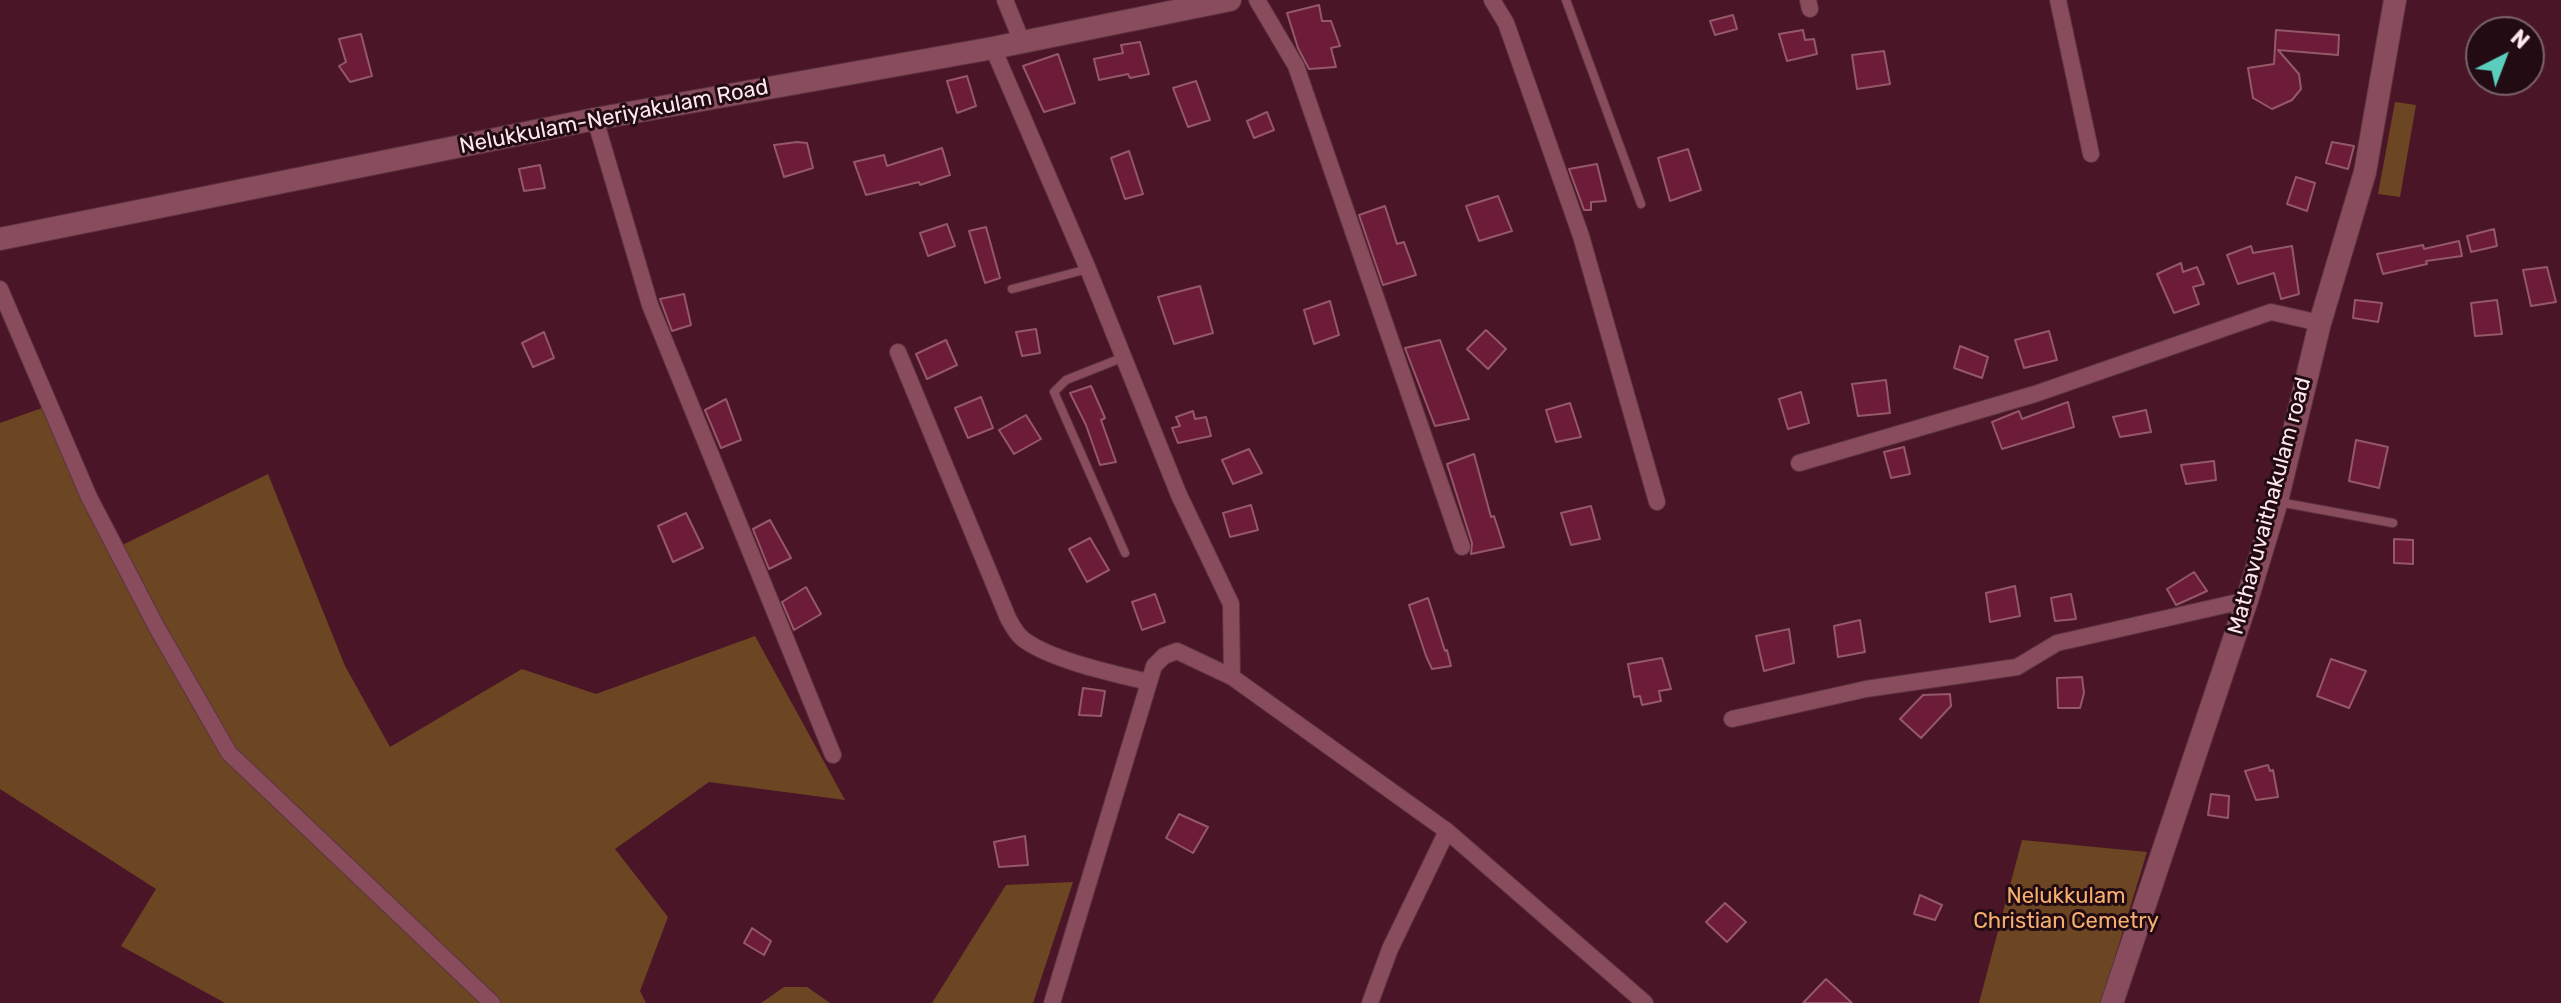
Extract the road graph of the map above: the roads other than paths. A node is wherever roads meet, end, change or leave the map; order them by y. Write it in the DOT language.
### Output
graph roads {
  1 [pos="1005,0"];
  2 [pos="1230,0"];
  3 [pos="1257,0"];
  4 [pos="1492,0"];
  5 [pos="1566,0"];
  6 [pos="2058,0"];
  7 [pos="2395,0"];
  8 [pos="1022,42"];
  9 [pos="993,48"];
  10 [pos="595,119"];
  11 [pos="2091,154"];
  12 [pos="1641,204"];
  13 [pos="0,239"];
  14 [pos="1088,269"];
  15 [pos="0,289"];
  16 [pos="1012,289"];
  17 [pos="2320,323"];
  18 [pos="898,352"];
  19 [pos="1124,357"];
  20 [pos="1799,463"];
  21 [pos="2277,501"];
  22 [pos="1657,502"];
  23 [pos="2393,523"];
  24 [pos="1462,547"];
  25 [pos="1125,553"];
  26 [pos="2247,600"];
  27 [pos="1232,677"];
  28 [pos="1149,682"];
  29 [pos="1732,719"];
  30 [pos="833,755"];
  31 [pos="1447,831"];
  32 [pos="492,1003"];
  33 [pos="1052,1003"];
  34 [pos="1370,1003"];
  35 [pos="1645,1003"];
  36 [pos="2112,1003"];
  1 -- 8 [label="street"];
  2 -- 8 [label="main road, Nelukkulam-Neriyakulam Road"];
  3 -- 24 [label="street"];
  4 -- 22 [label="street"];
  5 -- 12 [label="lane"];
  6 -- 11 [label="street"];
  7 -- 17 [label="main road, Mathavuvaithakulam road"];
  8 -- 9 [label="main road, Nelukkulam-Neriyakulam Road"];
  9 -- 10 [label="main road, Nelukkulam-Neriyakulam Road"];
  9 -- 14 [label="street"];
  10 -- 13 [label="main road, Nelukkulam-Neriyakulam Road"];
  10 -- 30 [label="street"];
  14 -- 16 [label="lane"];
  14 -- 19 [label="street"];
  15 -- 32 [label="street"];
  17 -- 20 [label="street"];
  17 -- 21 [label="main road, Mathavuvaithakulam road"];
  18 -- 28 [label="street"];
  19 -- 25 [label="lane"];
  19 -- 27 [label="street"];
  21 -- 23 [label="lane"];
  21 -- 26 [label="main road, Mathavuvaithakulam road"];
  26 -- 29 [label="street"];
  26 -- 36 [label="main road, Mathavuvaithakulam road"];
  27 -- 28 [label="street"];
  27 -- 31 [label="street"];
  28 -- 33 [label="street"];
  31 -- 34 [label="street"];
  31 -- 35 [label="street"];
}
